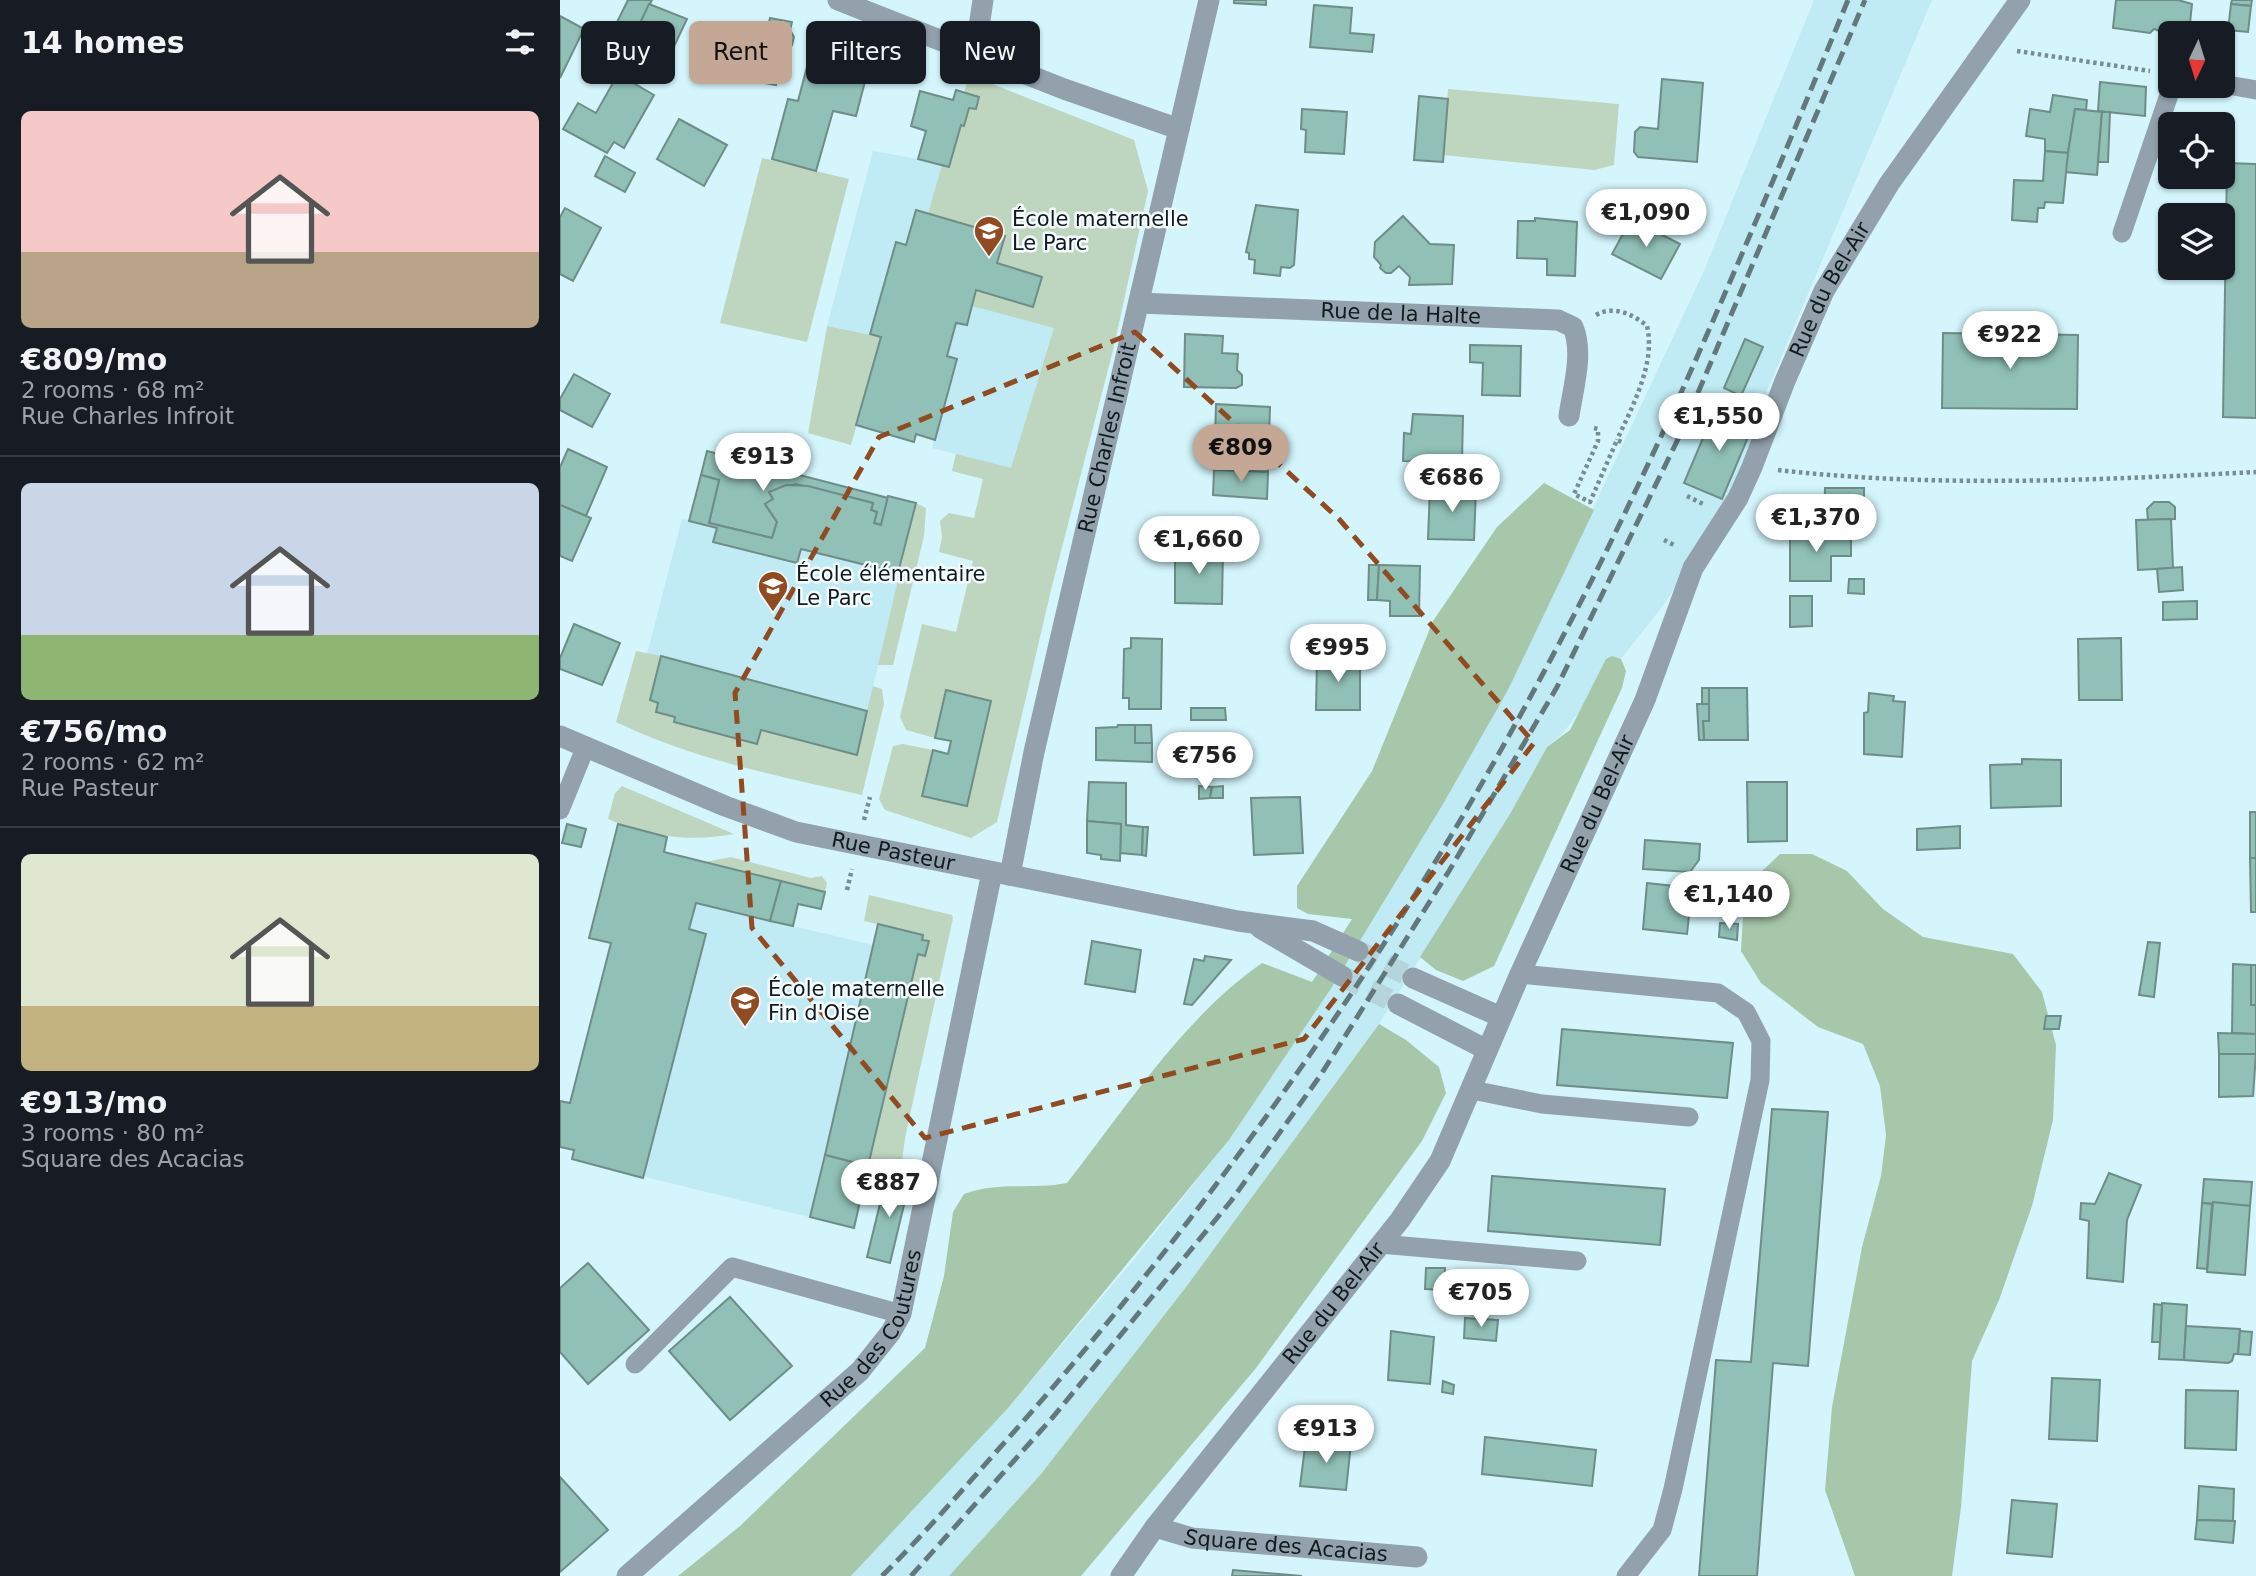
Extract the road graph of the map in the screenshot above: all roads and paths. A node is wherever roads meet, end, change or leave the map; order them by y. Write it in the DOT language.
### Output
graph roads {
  1 [pos="838,0"];
  2 [pos="983,0"];
  3 [pos="1209,0"];
  4 [pos="2020,0"];
  5 [pos="980,21"];
  6 [pos="940,40"];
  7 [pos="1988,47"];
  8 [pos="2158,78"];
  9 [pos="1040,80"];
  10 [pos="2235,86"];
  11 [pos="2256,90"];
  12 [pos="2160,98"];
  13 [pos="1179,129"];
  14 [pos="2122,233"];
  15 [pos="1139,303"];
  16 [pos="1601,312"];
  17 [pos="1569,416"];
  18 [pos="1598,429"];
  19 [pos="1617,440"];
  20 [pos="1624,443"];
  21 [pos="1791,472"];
  22 [pos="2256,472"];
  23 [pos="560,736"];
  24 [pos="586,746"];
  25 [pos="560,810"];
  26 [pos="1001,873"];
  27 [pos="1238,921"];
  28 [pos="1358,951"];
  29 [pos="1520,974"];
  30 [pos="1342,976"];
  31 [pos="1413,978"];
  32 [pos="1398,1004"];
  33 [pos="1501,1017"];
  34 [pos="1487,1050"];
  35 [pos="1472,1090"];
  36 [pos="1689,1117"];
  37 [pos="1380,1244"];
  38 [pos="1577,1261"];
  39 [pos="901,1314"];
  40 [pos="635,1364"];
  41 [pos="1155,1527"];
  42 [pos="1417,1557"];
  43 [pos="627,1576"];
  44 [pos="1121,1576"];
  45 [pos="1626,1576"];
  1 -- 6 [label="street"];
  2 -- 5 [label="street"];
  3 -- 13 [label="street, Rue Charles Infroit"];
  4 -- 7 [label="street, Rue du Bel-Air"];
  7 -- 8 [label="path"];
  7 -- 29 [label="street, Rue du Bel-Air"];
  9 -- 13 [label="street"];
  10 -- 11 [label="lane"];
  12 -- 14 [label="lane"];
  13 -- 15 [label="street, Rue Charles Infroit"];
  15 -- 17 [label="street, Rue de la Halte"];
  15 -- 26 [label="street, Rue Charles Infroit"];
  16 -- 19 [label="path"];
  18 -- 19 [label="path"];
  19 -- 20 [label="path"];
  21 -- 22 [label="path"];
  23 -- 24 [label="street, Rue Pasteur"];
  24 -- 25 [label="lane"];
  24 -- 26 [label="street, Rue Pasteur"];
  26 -- 27 [label="street, Rue Pasteur"];
  26 -- 39 [label="street, Rue des Coutures"];
  27 -- 28 [label="street, Rue Pasteur"];
  27 -- 30 [label="street, Rue Pasteur"];
  29 -- 33 [label="street, Rue du Bel-Air"];
  29 -- 45 [label="lane"];
  31 -- 33 [label="street"];
  32 -- 34 [label="street"];
  33 -- 34 [label="street, Rue du Bel-Air"];
  34 -- 35 [label="street, Rue du Bel-Air"];
  35 -- 36 [label="lane"];
  35 -- 37 [label="street, Rue du Bel-Air"];
  37 -- 38 [label="lane"];
  37 -- 41 [label="street, Rue du Bel-Air"];
  39 -- 40 [label="lane"];
  39 -- 43 [label="street, Rue des Coutures"];
  41 -- 42 [label="street, Square des Acacias"];
  41 -- 44 [label="street, Rue du Bel-Air"];
}
